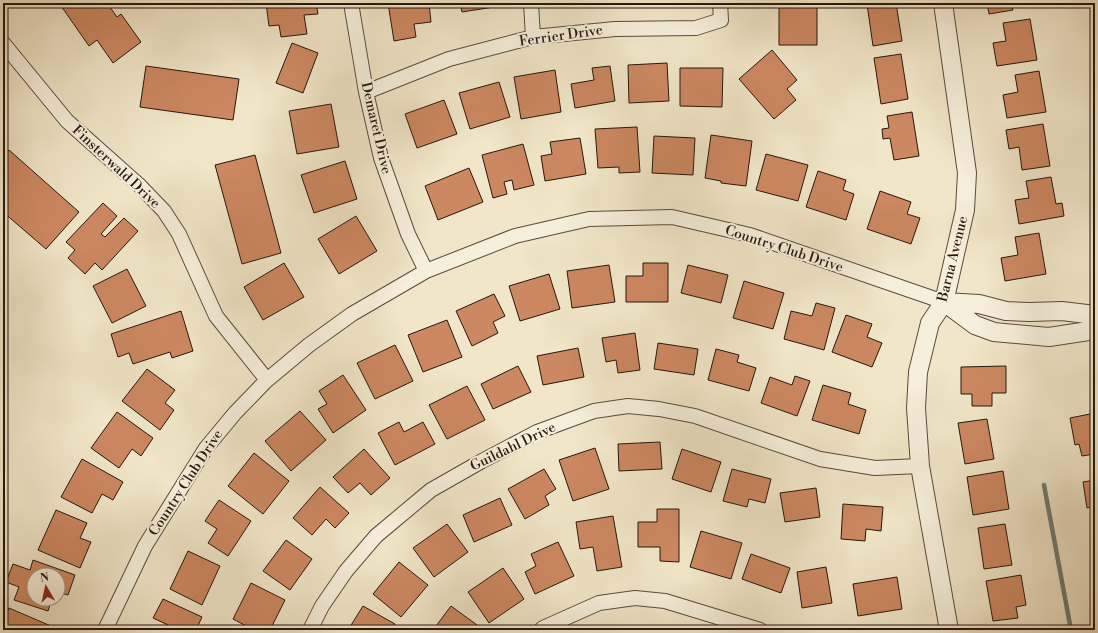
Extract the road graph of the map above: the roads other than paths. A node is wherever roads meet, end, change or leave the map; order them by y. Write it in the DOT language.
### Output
graph roads {
  1 [pos="351,3"];
  2 [pos="531,3"];
  3 [pos="720,3"];
  4 [pos="943,3"];
  5 [pos="533,37"];
  6 [pos="3,43"];
  7 [pos="366,92"];
  8 [pos="426,271"];
  9 [pos="944,302"];
  10 [pos="1095,315"];
  11 [pos="1095,330"];
  12 [pos="267,380"];
  13 [pos="920,466"];
  14 [pos="105,630"];
  15 [pos="310,630"];
  16 [pos="541,630"];
  17 [pos="760,630"];
  18 [pos="949,630"];
  1 -- 7 [label="street, Demaret Drive"];
  2 -- 5 [label="street"];
  3 -- 5 [label="street, Ferrier Drive"];
  4 -- 9 [label="street, Barna Avenue"];
  5 -- 7 [label="street, Ferrier Drive"];
  6 -- 12 [label="street, Finsterwald Drive"];
  7 -- 8 [label="street, Demaret Drive"];
  8 -- 9 [label="street, Country Club Drive"];
  8 -- 12 [label="street, Country Club Drive"];
  9 -- 10 [label="street, Country Club Drive"];
  9 -- 11 [label="street, Country Club Drive"];
  9 -- 13 [label="street, Barna Avenue"];
  12 -- 14 [label="street, Country Club Drive"];
  13 -- 15 [label="street, Guildahl Drive"];
  13 -- 18 [label="street, Barna Avenue"];
  16 -- 17 [label="street"];
}
